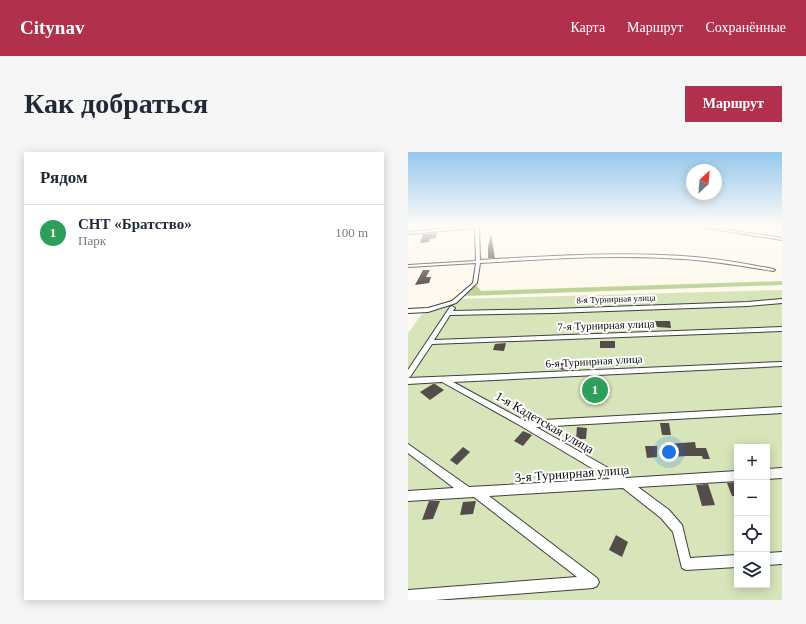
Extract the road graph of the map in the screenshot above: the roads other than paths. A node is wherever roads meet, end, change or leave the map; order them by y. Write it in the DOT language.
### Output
graph roads {
  1 [pos="477,247"];
  2 [pos="478,262"];
  3 [pos="408,266"];
  4 [pos="773,270"];
  5 [pos="782,301"];
  6 [pos="454,302"];
  7 [pos="408,311"];
  8 [pos="450,313"];
  9 [pos="782,329"];
  10 [pos="430,342"];
  11 [pos="782,364"];
  12 [pos="408,375"];
  13 [pos="443,379"];
  14 [pos="408,381"];
  15 [pos="782,410"];
  16 [pos="524,424"];
  17 [pos="408,448"];
  18 [pos="782,473"];
  19 [pos="770,474"];
  20 [pos="734,476"];
  21 [pos="624,482"];
  22 [pos="472,492"];
  23 [pos="408,496"];
  24 [pos="782,558"];
  25 [pos="770,559"];
  26 [pos="734,561"];
  27 [pos="408,596"];
  1 -- 2 [label="street"];
  2 -- 3 [label="street"];
  2 -- 4 [label="street"];
  2 -- 6 [label="street"];
  5 -- 8 [label="street, 8-я Турнирная улица"];
  6 -- 7 [label="street"];
  6 -- 8 [label="street"];
  8 -- 10 [label="street"];
  9 -- 10 [label="street, 7-я Турнирная улица"];
  10 -- 12 [label="street"];
  11 -- 13 [label="street, 6-я Турнирная улица"];
  13 -- 14 [label="street, 6-я Турнирная улица"];
  13 -- 16 [label="street, 1-я Кадетская улица"];
  15 -- 16 [label="street"];
  16 -- 21 [label="street, 1-я Кадетская улица"];
  17 -- 22 [label="street"];
  18 -- 19 [label="street"];
  20 -- 21 [label="street, 3-я Турнирная улица"];
  21 -- 22 [label="street, 3-я Турнирная улица"];
  21 -- 26 [label="street, 1-я Кадетская улица"];
  22 -- 23 [label="street, 3-я Турнирная улица"];
  22 -- 27 [label="street"];
  24 -- 25 [label="street"];
}
